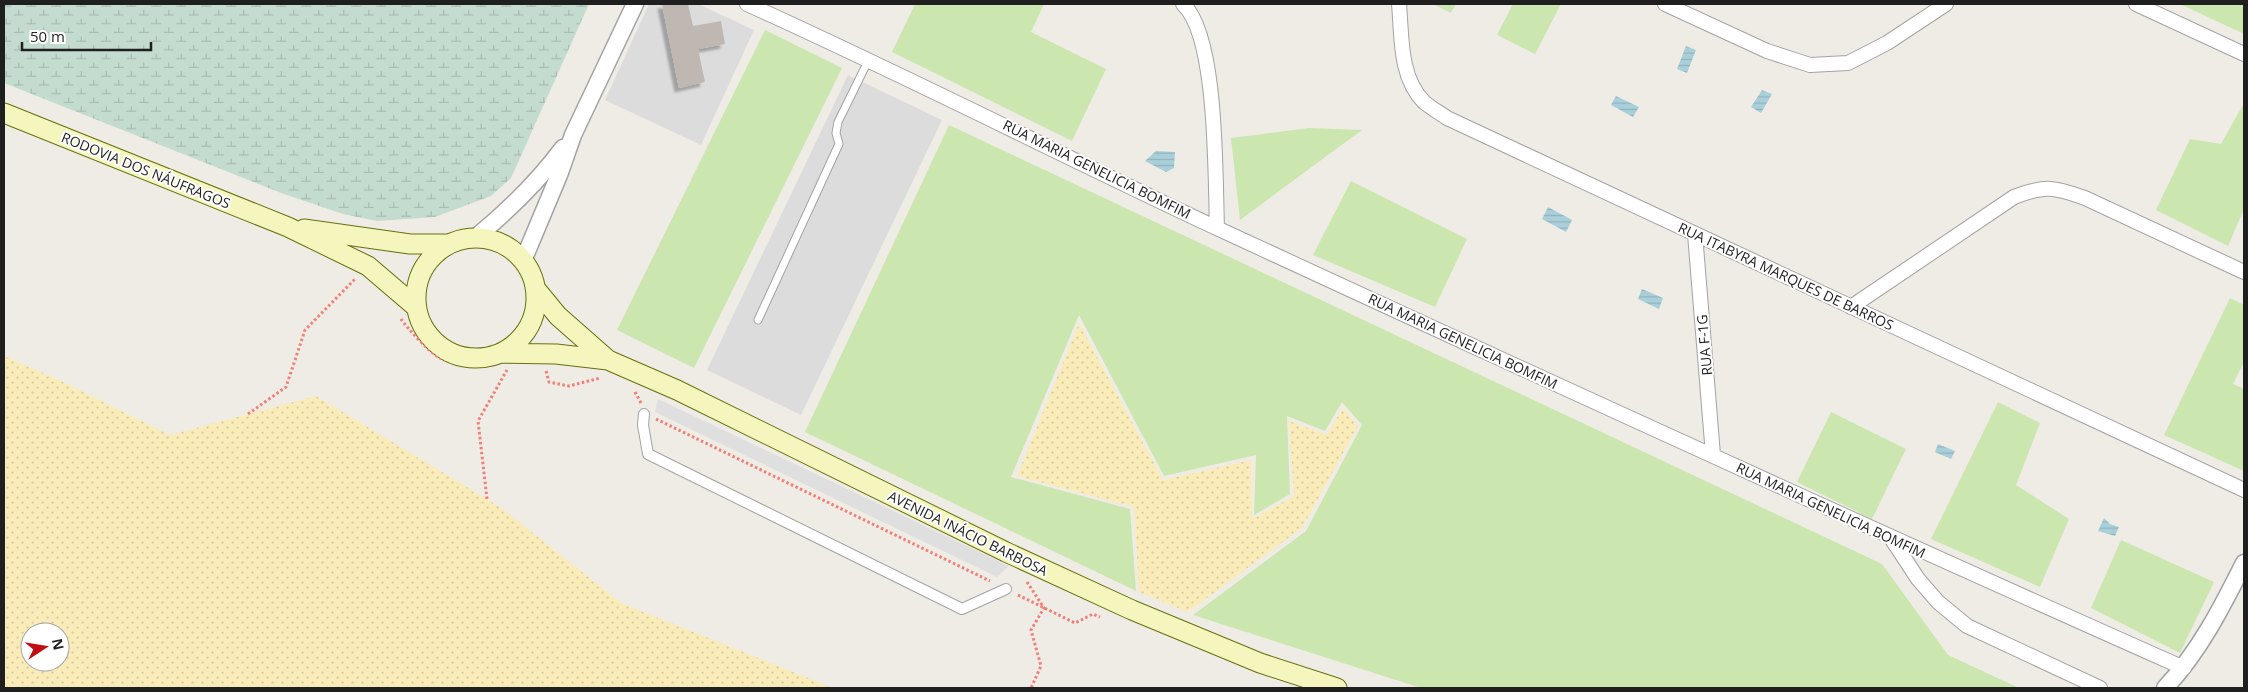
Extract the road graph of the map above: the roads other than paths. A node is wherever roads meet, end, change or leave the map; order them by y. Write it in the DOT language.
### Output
graph roads {
  1 [pos="635,4"];
  2 [pos="747,4"];
  3 [pos="1183,4"];
  4 [pos="1400,4"];
  5 [pos="1665,4"];
  6 [pos="1946,4"];
  7 [pos="2136,4"];
  8 [pos="2244,54"];
  9 [pos="869,58"];
  10 [pos="4,113"];
  11 [pos="573,135"];
  12 [pos="288,227"];
  13 [pos="1217,228"];
  14 [pos="1695,234"];
  15 [pos="475,238"];
  16 [pos="449,244"];
  17 [pos="523,261"];
  18 [pos="2244,272"];
  19 [pos="535,288"];
  20 [pos="1851,306"];
  21 [pos="416,307"];
  22 [pos="758,320"];
  23 [pos="502,360"];
  24 [pos="608,360"];
  25 [pos="644,414"];
  26 [pos="1712,455"];
  27 [pos="2244,490"];
  28 [pos="1890,538"];
  29 [pos="2244,563"];
  30 [pos="1006,589"];
  31 [pos="2184,668"];
  32 [pos="1336,688"];
  33 [pos="2100,688"];
  34 [pos="2165,688"];
  1 -- 11 [label="street"];
  2 -- 9 [label="street, RUA MARIA GENELICIA BOMFIM"];
  3 -- 13 [label="street"];
  4 -- 14 [label="street, RUA ITABYRA MARQUES DE BARROS"];
  5 -- 6 [label="street"];
  7 -- 8 [label="street"];
  9 -- 13 [label="street, RUA MARIA GENELICIA BOMFIM"];
  9 -- 22 [label="lane"];
  10 -- 12 [label="main road, RODOVIA DOS NÁUFRAGOS"];
  11 -- 15 [label="street"];
  11 -- 17 [label="street"];
  12 -- 16 [label="main road"];
  12 -- 21 [label="main road"];
  13 -- 26 [label="street, RUA MARIA GENELICIA BOMFIM"];
  14 -- 20 [label="street, RUA ITABYRA MARQUES DE BARROS"];
  14 -- 26 [label="street, RUA F-1G"];
  15 -- 16 [label="main road"];
  15 -- 17 [label="main road"];
  16 -- 21 [label="main road"];
  17 -- 19 [label="main road"];
  18 -- 20 [label="street"];
  19 -- 23 [label="main road"];
  19 -- 24 [label="main road, AVENIDA INÁCIO BARBOSA"];
  20 -- 27 [label="street, RUA ITABYRA MARQUES DE BARROS"];
  21 -- 23 [label="main road"];
  23 -- 24 [label="main road, AVENIDA INÁCIO BARBOSA"];
  24 -- 32 [label="main road, AVENIDA INÁCIO BARBOSA"];
  25 -- 30 [label="street"];
  26 -- 28 [label="street, RUA MARIA GENELICIA BOMFIM"];
  28 -- 31 [label="street, RUA MARIA GENELICIA BOMFIM"];
  28 -- 33 [label="street"];
  29 -- 31 [label="street"];
  31 -- 34 [label="street"];
}
